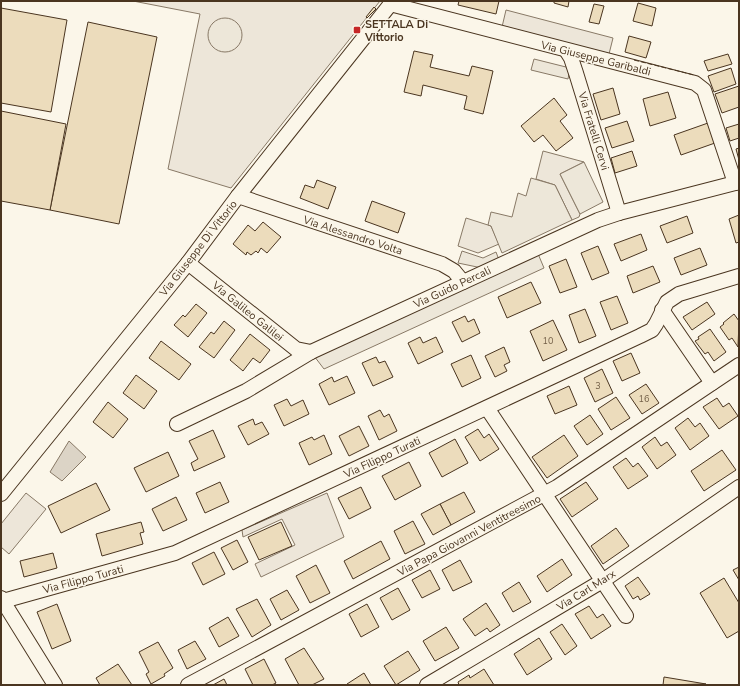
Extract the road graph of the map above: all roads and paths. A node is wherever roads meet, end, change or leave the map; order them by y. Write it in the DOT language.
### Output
graph roads {
  1 [pos="391,3"];
  2 [pos="566,50"];
  3 [pos="737,183"];
  4 [pos="238,196"];
  5 [pos="619,213"];
  6 [pos="188,263"];
  7 [pos="739,276"];
  8 [pos="463,282"];
  9 [pos="662,310"];
  10 [pos="311,352"];
  11 [pos="739,365"];
  12 [pos="712,383"];
  13 [pos="487,408"];
  14 [pos="177,424"];
  15 [pos="739,487"];
  16 [pos="1,494"];
  17 [pos="545,494"];
  18 [pos="604,580"];
  19 [pos="2,599"];
  20 [pos="626,616"];
  21 [pos="55,685"];
  22 [pos="188,685"];
  23 [pos="427,685"];
  1 -- 2 [label="street, Via Giuseppe Garibaldi"];
  1 -- 4 [label="street, Via Giuseppe Di Vittorio"];
  2 -- 3 [label="street, Via Giuseppe Garibaldi"];
  2 -- 5 [label="street, Via Fratelli Cervi"];
  3 -- 5 [label="street, Via Guido Percali"];
  4 -- 6 [label="street, Via Giuseppe Di Vittorio"];
  4 -- 8 [label="street, Via Alessandro Volta"];
  5 -- 8 [label="street, Via Guido Percali"];
  6 -- 10 [label="street, Via Galileo Galilei"];
  6 -- 16 [label="street, Via Giuseppe Di Vittorio"];
  7 -- 9 [label="street, Via Filippo Turati"];
  8 -- 10 [label="street, Via Guido Percali"];
  9 -- 12 [label="street"];
  9 -- 13 [label="street, Via Filippo Turati"];
  10 -- 14 [label="street, Via Guido Percali"];
  11 -- 12 [label="street, Via Papa Giovanni Ventitreesimo"];
  12 -- 17 [label="street, Via Papa Giovanni Ventitreesimo"];
  13 -- 17 [label="street"];
  13 -- 19 [label="street, Via Filippo Turati"];
  15 -- 18 [label="street, Via Carl Marx"];
  17 -- 18 [label="street"];
  17 -- 22 [label="street, Via Papa Giovanni Ventitreesimo"];
  18 -- 20 [label="street"];
  18 -- 23 [label="street, Via Carl Marx"];
  19 -- 21 [label="street"];
}
